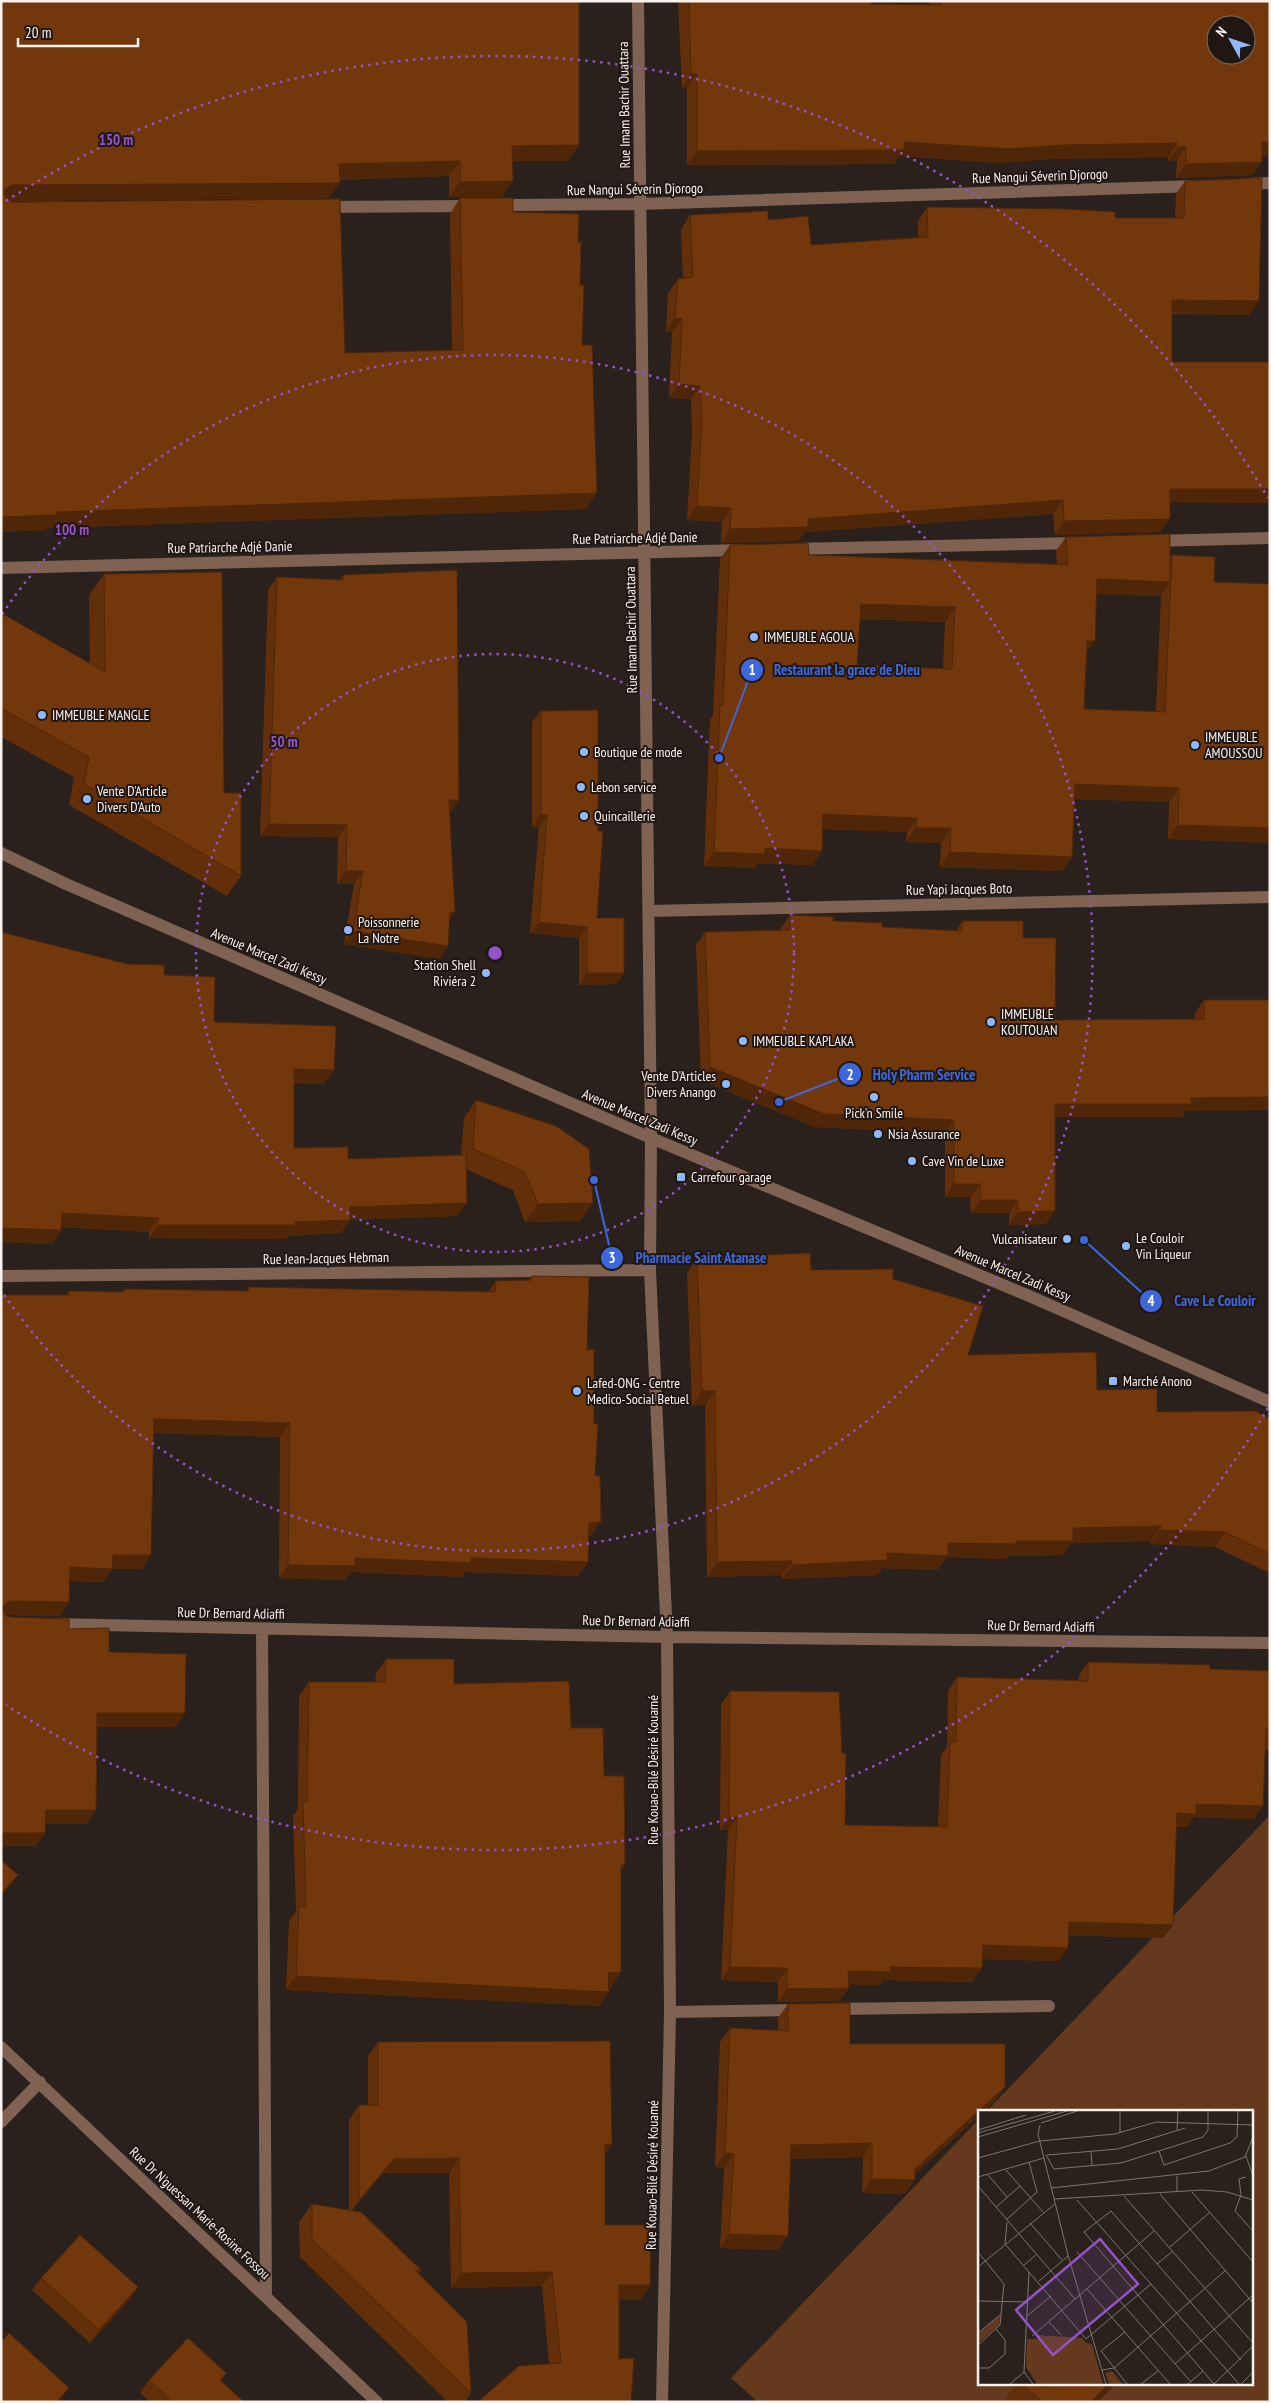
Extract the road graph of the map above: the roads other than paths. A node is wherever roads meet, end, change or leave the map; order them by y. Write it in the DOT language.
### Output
graph roads {
  1 [pos="638,1"];
  2 [pos="1270,183"];
  3 [pos="1230,184"];
  4 [pos="1210,185"];
  5 [pos="640,204"];
  6 [pos="311,207"];
  7 [pos="1270,538"];
  8 [pos="1141,541"];
  9 [pos="1091,542"];
  10 [pos="754,550"];
  11 [pos="774,550"];
  12 [pos="645,552"];
  13 [pos="1,568"];
  14 [pos="1,853"];
  15 [pos="1270,897"];
  16 [pos="649,911"];
  17 [pos="652,1138"];
  18 [pos="650,1270"];
  19 [pos="1,1276"];
  20 [pos="1270,1402"];
  21 [pos="40,1624"];
  22 [pos="262,1629"];
  23 [pos="667,1637"];
  24 [pos="1270,1644"];
  25 [pos="1049,2006"];
  26 [pos="670,2012"];
  27 [pos="1,2047"];
  28 [pos="40,2082"];
  29 [pos="1,2122"];
  30 [pos="266,2296"];
  31 [pos="377,2402"];
  32 [pos="662,2402"];
  1 -- 5 [label="street, Rue Imam Bachir Ouattara"];
  2 -- 3 [label="street"];
  4 -- 5 [label="street, Rue Nangui Séverin Djorogo"];
  5 -- 6 [label="street, Rue Nangui Séverin Djorogo"];
  5 -- 12 [label="street, Rue Imam Bachir Ouattara"];
  7 -- 8 [label="street"];
  9 -- 11 [label="street"];
  10 -- 12 [label="street, Rue Patriarche Adjé Danie"];
  12 -- 13 [label="street, Rue Patriarche Adjé Danie"];
  12 -- 16 [label="street, Rue Imam Bachir Ouattara"];
  14 -- 17 [label="street, Avenue Marcel Zadi Kessy"];
  15 -- 16 [label="street, Rue Yapi Jacques Boto"];
  16 -- 17 [label="street, Rue Imam Bachir Ouattara"];
  17 -- 18 [label="street, Rue Kouao-Bilé Désiré Kouamé"];
  17 -- 20 [label="street, Avenue Marcel Zadi Kessy"];
  18 -- 19 [label="street, Rue Jean-Jacques Hebman"];
  18 -- 23 [label="street, Rue Kouao-Bilé Désiré Kouamé"];
  21 -- 22 [label="street, Rue Dr Bernard Adiaffi"];
  22 -- 23 [label="street, Rue Dr Bernard Adiaffi"];
  22 -- 30 [label="street"];
  23 -- 24 [label="street, Rue Dr Bernard Adiaffi"];
  23 -- 26 [label="street, Rue Kouao-Bilé Désiré Kouamé"];
  25 -- 26 [label="street"];
  26 -- 32 [label="street, Rue Kouao-Bilé Désiré Kouamé"];
  27 -- 28 [label="street, Rue Dr N'guessan Marie-Rosine Fossou"];
  28 -- 29 [label="street"];
  28 -- 30 [label="street, Rue Dr N'guessan Marie-Rosine Fossou"];
  30 -- 31 [label="street, Rue Dr N'guessan Marie-Rosine Fossou"];
}
